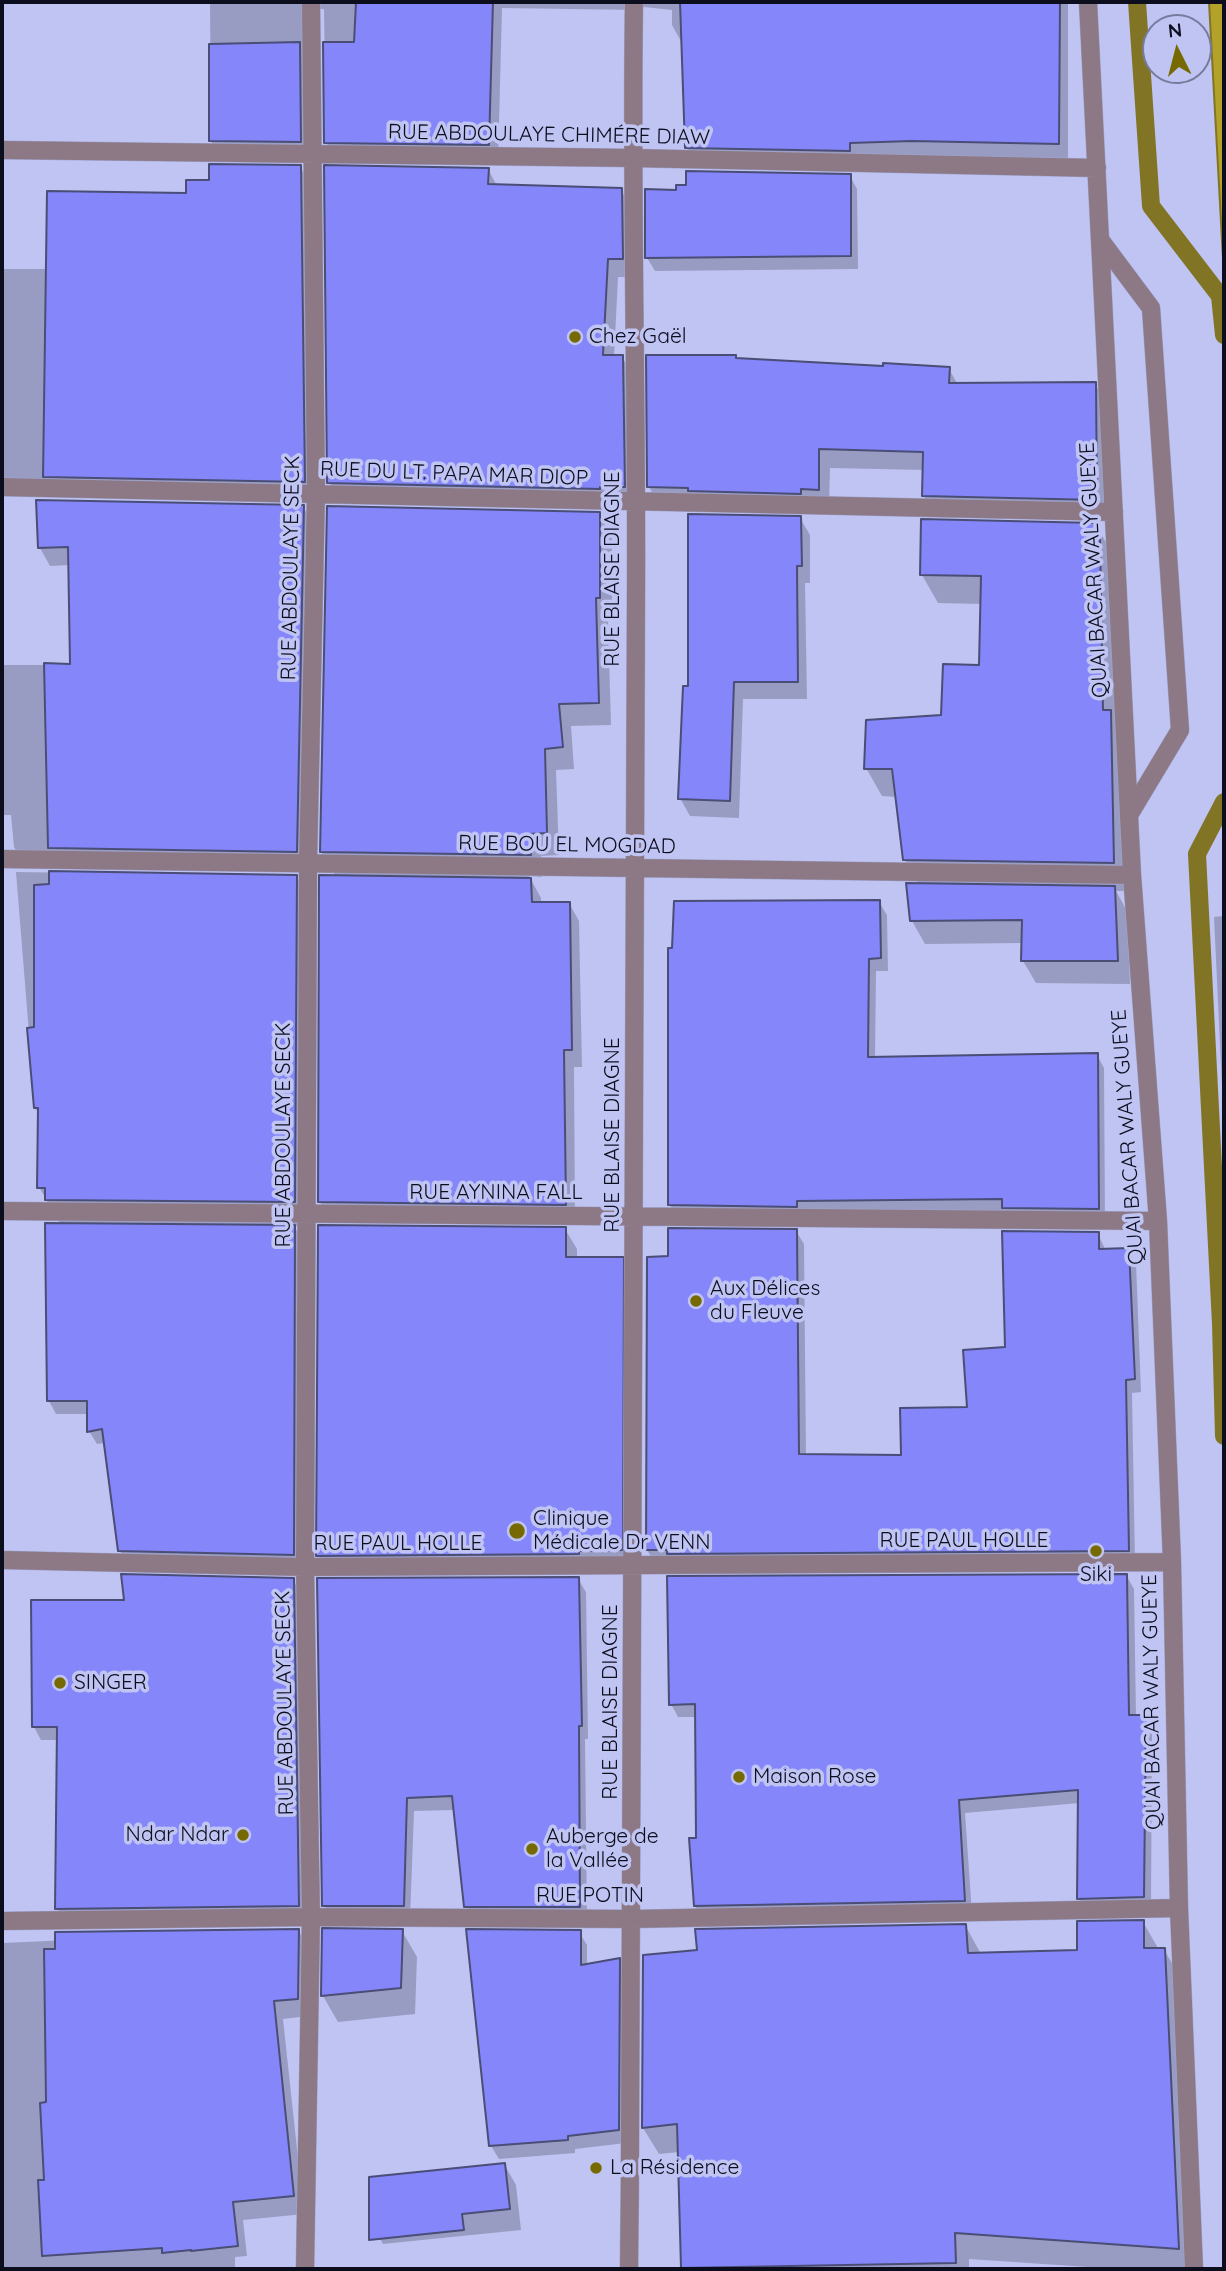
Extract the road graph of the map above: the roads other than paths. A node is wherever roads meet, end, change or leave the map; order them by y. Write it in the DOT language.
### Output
graph roads {
  1 [pos="311,2"];
  2 [pos="634,2"];
  3 [pos="1088,2"];
  4 [pos="2,149"];
  5 [pos="312,155"];
  6 [pos="632,158"];
  7 [pos="1097,168"];
  8 [pos="1101,241"];
  9 [pos="2,487"];
  10 [pos="316,493"];
  11 [pos="636,502"];
  12 [pos="1114,512"];
  13 [pos="1129,815"];
  14 [pos="2,859"];
  15 [pos="308,864"];
  16 [pos="636,869"];
  17 [pos="1132,875"];
  18 [pos="2,1212"];
  19 [pos="306,1214"];
  20 [pos="635,1216"];
  21 [pos="1158,1221"];
  22 [pos="2,1560"];
  23 [pos="1171,1562"];
  24 [pos="634,1566"];
  25 [pos="305,1567"];
  26 [pos="1179,1908"];
  27 [pos="311,1917"];
  28 [pos="633,1919"];
  29 [pos="2,1921"];
  30 [pos="305,2269"];
  31 [pos="629,2269"];
  32 [pos="1194,2269"];
  1 -- 5 [label="street, RUE ABDOULAYE SECK"];
  2 -- 6 [label="street, RUE BLAISE DIAGNE"];
  3 -- 7 [label="street, QUAI BACAR WALY GUEYE"];
  4 -- 5 [label="street, RUE ABDOULAYE CHIMÉRE DIAW"];
  5 -- 6 [label="street, RUE ABDOULAYE CHIMÉRE DIAW"];
  5 -- 10 [label="street, RUE ABDOULAYE SECK"];
  6 -- 7 [label="street, RUE ABDOULAYE CHIMÉRE DIAW"];
  6 -- 11 [label="street, RUE BLAISE DIAGNE"];
  7 -- 8 [label="street, QUAI BACAR WALY GUEYE"];
  8 -- 12 [label="street, QUAI BACAR WALY GUEYE"];
  8 -- 13 [label="street"];
  9 -- 10 [label="street, RUE DU LT. PAPA MAR DIOP"];
  10 -- 11 [label="street, RUE DU LT. PAPA MAR DIOP"];
  10 -- 15 [label="street, RUE ABDOULAYE SECK"];
  11 -- 12 [label="street, RUE DU LT. PAPA MAR DIOP"];
  11 -- 16 [label="street, RUE BLAISE DIAGNE"];
  12 -- 13 [label="street, QUAI BACAR WALY GUEYE"];
  13 -- 17 [label="street, QUAI BACAR WALY GUEYE"];
  14 -- 15 [label="street, RUE BOU EL MOGDAD"];
  15 -- 16 [label="street, RUE BOU EL MOGDAD"];
  15 -- 19 [label="street, RUE ABDOULAYE SECK"];
  16 -- 17 [label="street, RUE BOU EL MOGDAD"];
  16 -- 20 [label="street, RUE BLAISE DIAGNE"];
  17 -- 21 [label="street, QUAI BACAR WALY GUEYE"];
  18 -- 19 [label="street, RUE AYNINA FALL"];
  19 -- 20 [label="street, RUE AYNINA FALL"];
  19 -- 25 [label="street, RUE ABDOULAYE SECK"];
  20 -- 21 [label="street, RUE AYNINA FALL"];
  20 -- 24 [label="street, RUE BLAISE DIAGNE"];
  21 -- 23 [label="street, QUAI BACAR WALY GUEYE"];
  22 -- 25 [label="street, RUE PAUL HOLLE"];
  23 -- 24 [label="street, RUE PAUL HOLLE"];
  23 -- 26 [label="street, QUAI BACAR WALY GUEYE"];
  24 -- 25 [label="street, RUE PAUL HOLLE"];
  24 -- 28 [label="street, RUE BLAISE DIAGNE"];
  25 -- 27 [label="street, RUE ABDOULAYE SECK"];
  26 -- 28 [label="street, RUE POTIN"];
  26 -- 32 [label="street, QUAI BACAR WALY GUEYE"];
  27 -- 28 [label="street, RUE POTIN"];
  27 -- 29 [label="street, RUE POTIN"];
  27 -- 30 [label="street, RUE ABDOULAYE SECK"];
  28 -- 31 [label="street, RUE BLAISE DIAGNE"];
}
